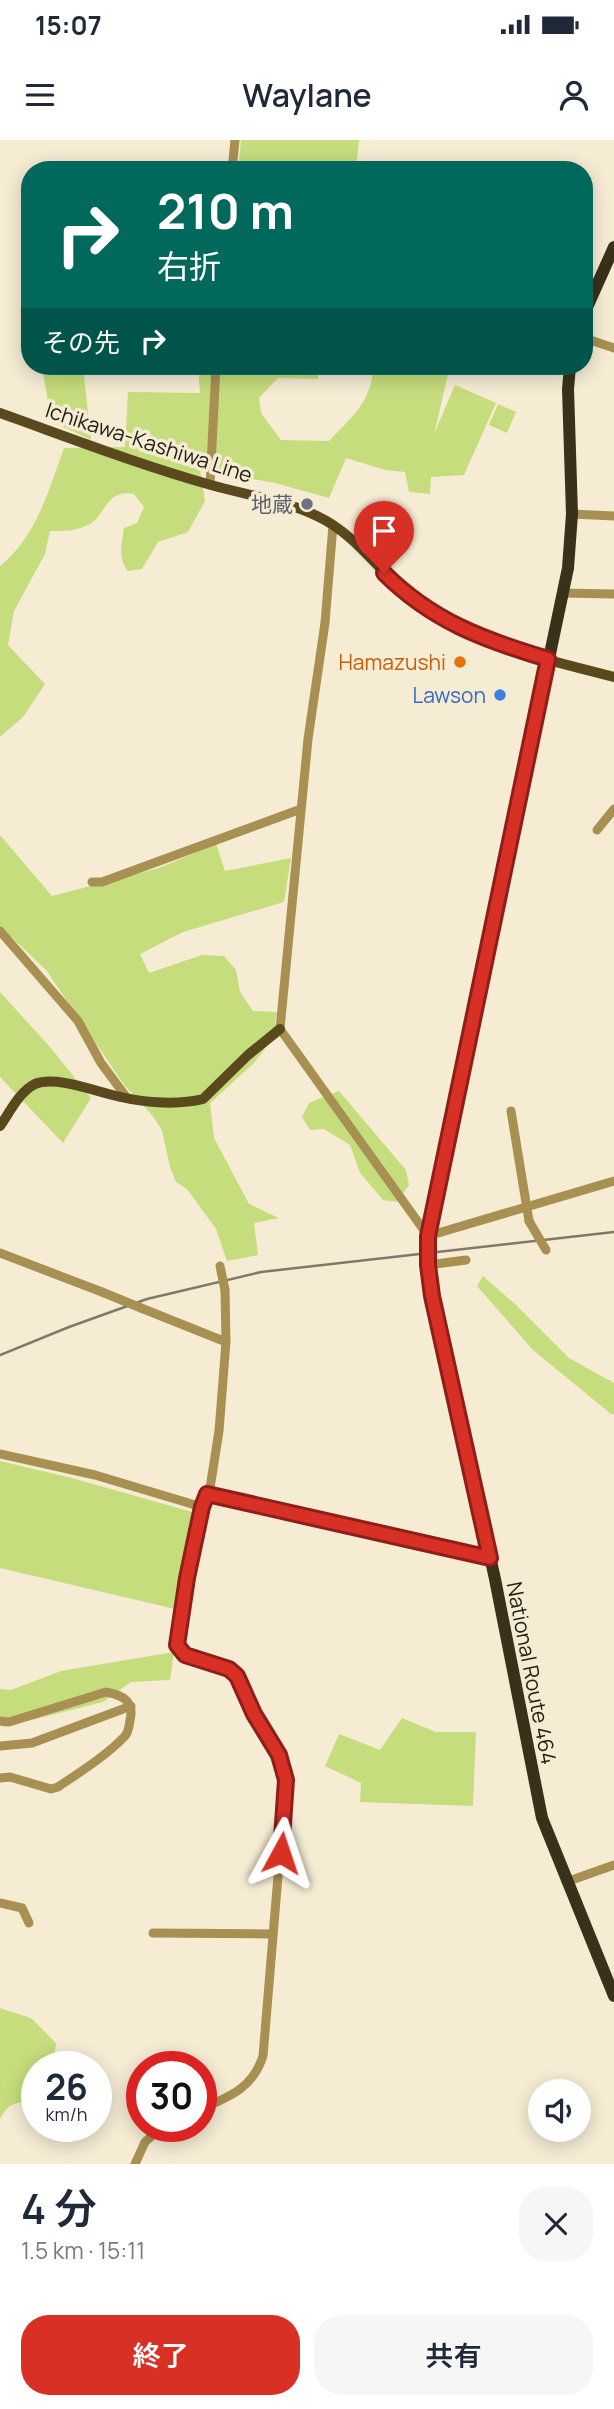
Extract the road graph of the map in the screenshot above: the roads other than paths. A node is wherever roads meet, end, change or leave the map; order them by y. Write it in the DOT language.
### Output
graph roads {
  1 [pos="235,140"];
  2 [pos="233,161"];
  3 [pos="614,247"];
  4 [pos="593,294"];
  5 [pos="593,341"];
  6 [pos="614,348"];
  7 [pos="216,375"];
  8 [pos="569,375"];
  9 [pos="0,413"];
  10 [pos="210,485"];
  11 [pos="572,514"];
  12 [pos="614,516"];
  13 [pos="333,524"];
  14 [pos="562,593"];
  15 [pos="614,594"];
  16 [pos="548,659"];
  17 [pos="614,677"];
  18 [pos="614,808"];
  19 [pos="301,809"];
  20 [pos="597,830"];
  21 [pos="92,882"];
  22 [pos="0,931"];
  23 [pos="280,1029"];
  24 [pos="127,1098"];
  25 [pos="511,1111"];
  26 [pos="0,1126"];
  27 [pos="614,1181"];
  28 [pos="527,1208"];
  29 [pos="428,1236"];
  30 [pos="546,1250"];
  31 [pos="0,1253"];
  32 [pos="466,1260"];
  33 [pos="428,1265"];
  34 [pos="220,1266"];
  35 [pos="226,1342"];
  36 [pos="0,1454"];
  37 [pos="207,1494"];
  38 [pos="202,1507"];
  39 [pos="490,1558"];
  40 [pos="131,1706"];
  41 [pos="0,1721"];
  42 [pos="0,1746"];
  43 [pos="0,1778"];
  44 [pos="614,1865"];
  45 [pos="566,1882"];
  46 [pos="0,1903"];
  47 [pos="29,1923"];
  48 [pos="153,1933"];
  49 [pos="272,1934"];
  50 [pos="614,1996"];
  51 [pos="217,2102"];
  52 [pos="145,2142"];
  53 [pos="135,2164"];
  1 -- 2 [label="street"];
  3 -- 4 [label="highway"];
  5 -- 6 [label="street"];
  7 -- 10 [label="street"];
  8 -- 11 [label="highway"];
  9 -- 10 [label="main road, Ichikawa-Kashiwa Line"];
  10 -- 13 [label="main road, Ichikawa-Kashiwa Line"];
  11 -- 12 [label="street"];
  11 -- 14 [label="highway"];
  13 -- 16 [label="main road, Ichikawa-Kashiwa Line"];
  13 -- 19 [label="street"];
  14 -- 15 [label="street"];
  14 -- 16 [label="highway"];
  16 -- 17 [label="main road, Ichikawa-Kashiwa Line"];
  16 -- 29 [label="highway"];
  18 -- 20 [label="street"];
  19 -- 21 [label="street"];
  19 -- 23 [label="street"];
  22 -- 24 [label="street"];
  23 -- 24 [label="main road"];
  23 -- 29 [label="street"];
  24 -- 26 [label="main road"];
  25 -- 28 [label="street"];
  27 -- 28 [label="street"];
  28 -- 29 [label="street"];
  28 -- 30 [label="street, bridge"];
  29 -- 33 [label="highway, National Route 464, bridge"];
  31 -- 35 [label="street, bridge"];
  32 -- 33 [label="street"];
  33 -- 39 [label="highway, National Route 464"];
  34 -- 35 [label="street, bridge"];
  35 -- 37 [label="street"];
  36 -- 38 [label="street"];
  37 -- 38 [label="street"];
  37 -- 39 [label="street"];
  38 -- 49 [label="street"];
  39 -- 45 [label="highway, National Route 464"];
  40 -- 41 [label="street"];
  40 -- 42 [label="street"];
  40 -- 43 [label="street"];
  44 -- 45 [label="street"];
  45 -- 50 [label="highway, National Route 464"];
  46 -- 47 [label="street"];
  48 -- 49 [label="street"];
  49 -- 51 [label="street"];
  52 -- 53 [label="street"];
}
